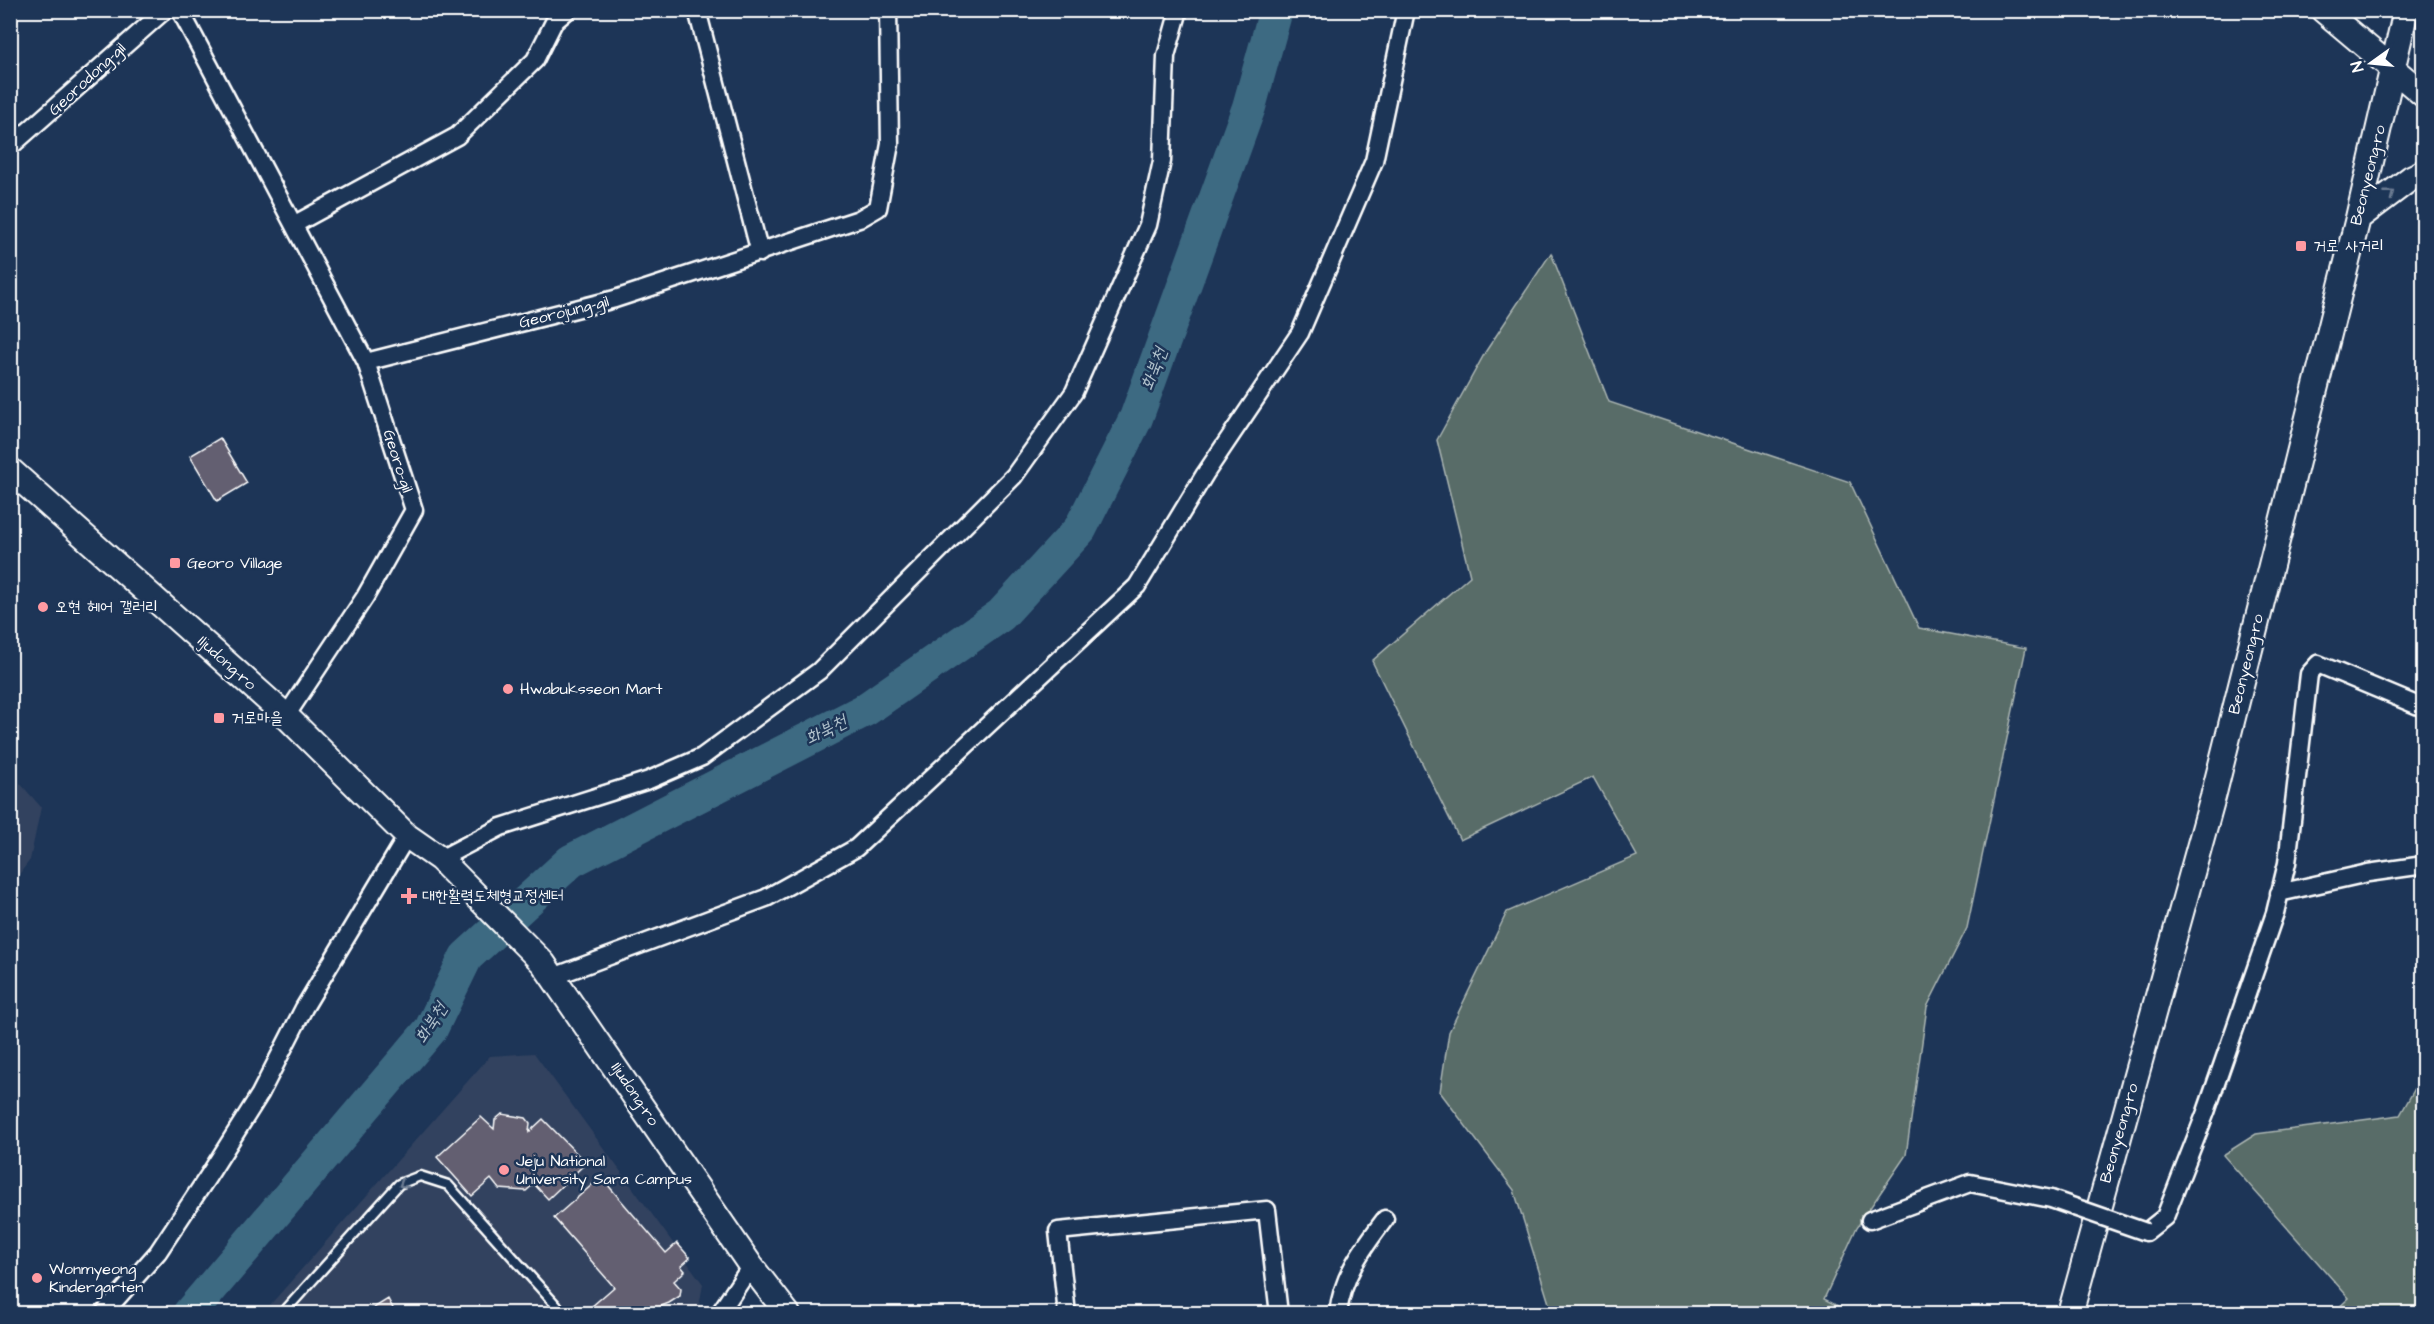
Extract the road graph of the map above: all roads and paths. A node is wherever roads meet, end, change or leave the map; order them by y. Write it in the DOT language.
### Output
graph roads {
  1 [pos="165,10"];
  2 [pos="180,10"];
  3 [pos="568,10"];
  4 [pos="697,10"];
  5 [pos="888,10"];
  6 [pos="1179,10"];
  7 [pos="1406,10"];
  8 [pos="2323,10"];
  9 [pos="2406,10"];
  10 [pos="2393,70"];
  11 [pos="2424,95"];
  12 [pos="10,147"];
  13 [pos="2424,172"];
  14 [pos="2358,218"];
  15 [pos="295,224"];
  16 [pos="760,253"];
  17 [pos="366,362"];
  18 [pos="10,470"];
  19 [pos="2421,707"];
  20 [pos="286,716"];
  21 [pos="407,836"];
  22 [pos="440,859"];
  23 [pos="2424,865"];
  24 [pos="2279,893"];
  25 [pos="548,970"];
  26 [pos="1385,1219"];
  27 [pos="1870,1220"];
  28 [pos="751,1266"];
  29 [pos="102,1314"];
  30 [pos="282,1314"];
  31 [pos="564,1314"];
  32 [pos="719,1314"];
  33 [pos="788,1314"];
  34 [pos="1067,1314"];
  35 [pos="1279,1314"];
  36 [pos="1338,1314"];
  37 [pos="2070,1314"];
  1 -- 12 [label="street, Georodong-gil"];
  2 -- 15 [label="street, Georo-gil"];
  3 -- 15 [label="street"];
  4 -- 16 [label="street"];
  5 -- 16 [label="street, Georojung-gil"];
  6 -- 22 [label="street"];
  7 -- 25 [label="street"];
  8 -- 10 [label="main road"];
  9 -- 10 [label="main road, Beonyeong-ro"];
  10 -- 11 [label="main road"];
  10 -- 14 [label="main road, Beonyeong-ro"];
  14 -- 13 [label="main road, one-way"];
  14 -- 37 [label="main road, Beonyeong-ro"];
  15 -- 17 [label="street, Georo-gil"];
  16 -- 17 [label="street, Georojung-gil"];
  17 -- 20 [label="street, Georo-gil"];
  18 -- 20 [label="main road, Iljudong-ro"];
  19 -- 24 [label="street"];
  20 -- 21 [label="main road, Iljudong-ro"];
  21 -- 22 [label="main road, Iljudong-ro"];
  21 -- 29 [label="street"];
  22 -- 25 [label="main road, Iljudong-ro"];
  23 -- 24 [label="street"];
  24 -- 27 [label="street, bridge"];
  25 -- 28 [label="main road, Iljudong-ro"];
  26 -- 36 [label="street"];
  28 -- 32 [label="street"];
  28 -- 33 [label="main road, Iljudong-ro"];
  31 -- 30 [label="lane, one-way"];
  34 -- 35 [label="street"];
}
